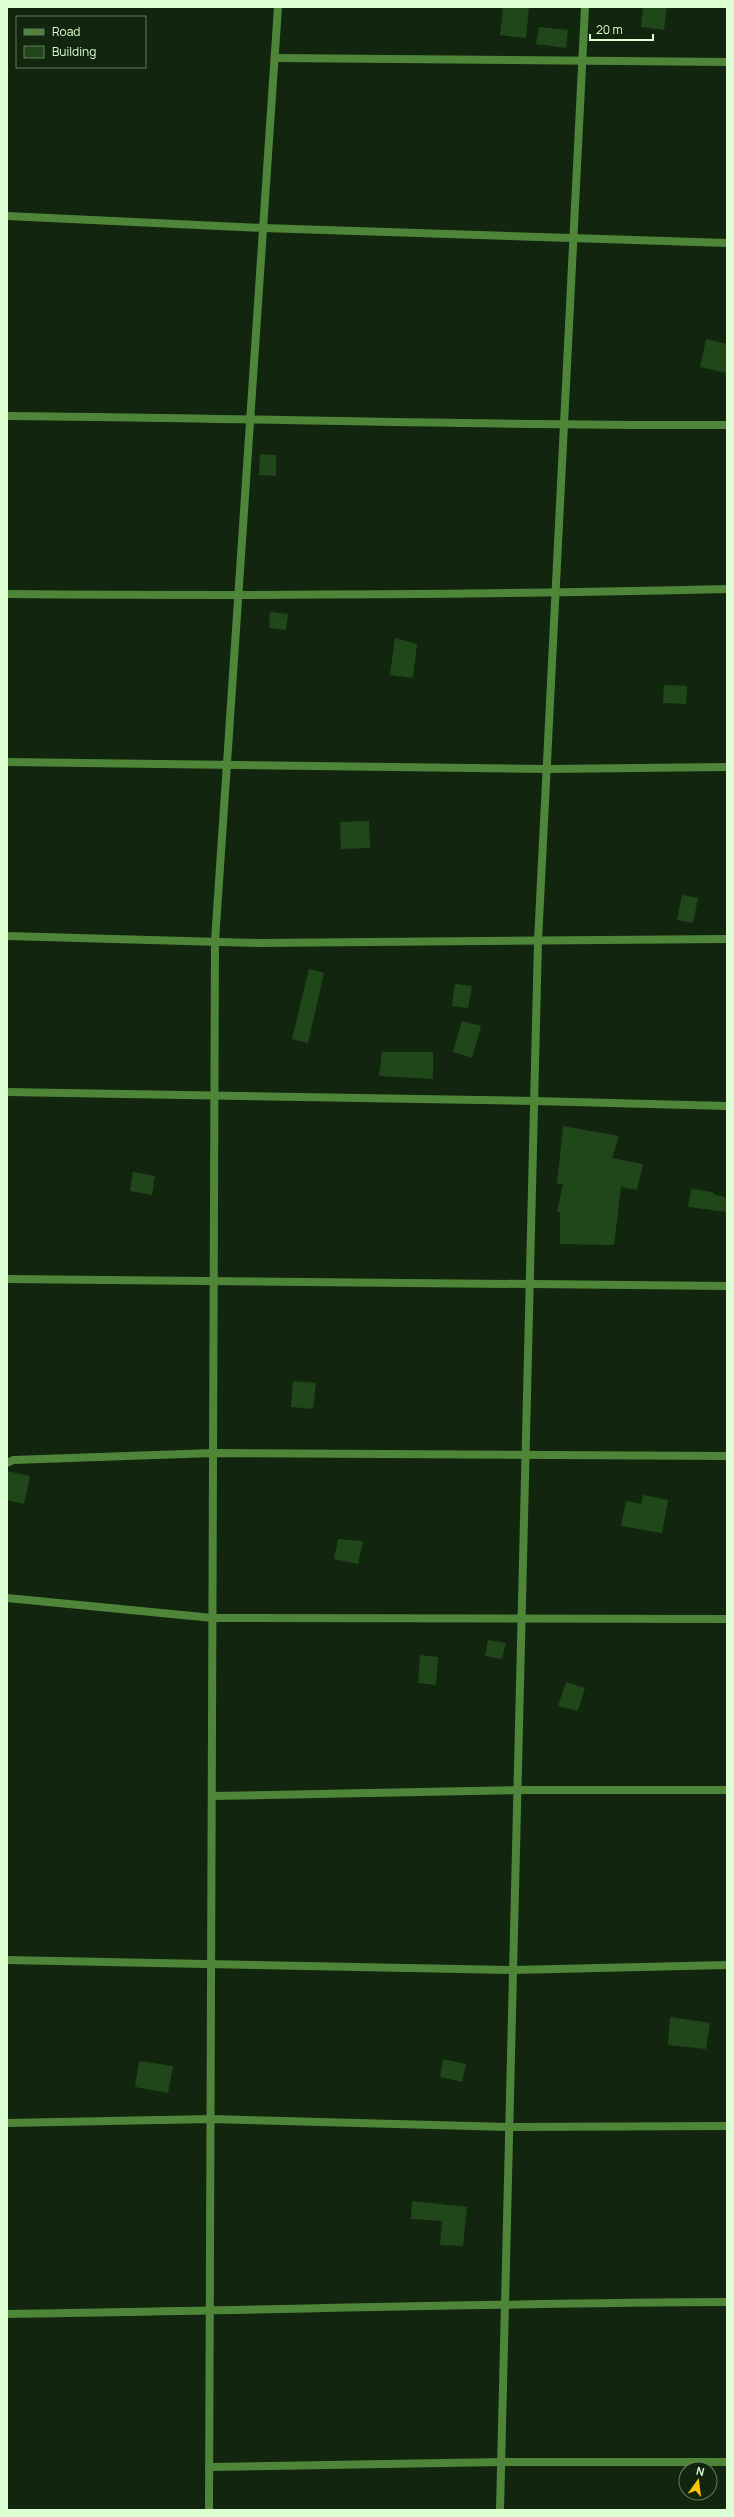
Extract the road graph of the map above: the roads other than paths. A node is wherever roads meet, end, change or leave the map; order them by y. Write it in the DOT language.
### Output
graph roads {
  1 [pos="278,7"];
  2 [pos="585,7"];
  3 [pos="274,58"];
  4 [pos="584,62"];
  5 [pos="727,62"];
  6 [pos="7,216"];
  7 [pos="263,228"];
  8 [pos="575,239"];
  9 [pos="727,243"];
  10 [pos="7,416"];
  11 [pos="250,418"];
  12 [pos="566,426"];
  13 [pos="727,426"];
  14 [pos="727,590"];
  15 [pos="556,593"];
  16 [pos="7,594"];
  17 [pos="238,595"];
  18 [pos="7,762"];
  19 [pos="227,766"];
  20 [pos="727,767"];
  21 [pos="547,769"];
  22 [pos="7,936"];
  23 [pos="727,939"];
  24 [pos="215,941"];
  25 [pos="538,941"];
  26 [pos="7,1092"];
  27 [pos="214,1097"];
  28 [pos="534,1101"];
  29 [pos="727,1106"];
  30 [pos="7,1279"];
  31 [pos="214,1280"];
  32 [pos="530,1283"];
  33 [pos="727,1286"];
  34 [pos="213,1453"];
  35 [pos="526,1455"];
  36 [pos="727,1456"];
  37 [pos="7,1463"];
  38 [pos="7,1598"];
  39 [pos="213,1618"];
  40 [pos="522,1619"];
  41 [pos="727,1619"];
  42 [pos="518,1790"];
  43 [pos="727,1790"];
  44 [pos="212,1796"];
  45 [pos="7,1960"];
  46 [pos="727,1965"];
  47 [pos="211,1966"];
  48 [pos="514,1970"];
  49 [pos="211,2119"];
  50 [pos="7,2123"];
  51 [pos="727,2126"];
  52 [pos="510,2127"];
  53 [pos="727,2302"];
  54 [pos="505,2303"];
  55 [pos="210,2312"];
  56 [pos="7,2314"];
  57 [pos="501,2462"];
  58 [pos="727,2462"];
  59 [pos="209,2467"];
  60 [pos="209,2510"];
  61 [pos="500,2510"];
  1 -- 3 [label="street"];
  2 -- 4 [label="street"];
  3 -- 4 [label="street"];
  3 -- 7 [label="street"];
  4 -- 5 [label="street"];
  4 -- 8 [label="street"];
  6 -- 7 [label="street"];
  7 -- 8 [label="street"];
  7 -- 11 [label="street"];
  8 -- 9 [label="street"];
  8 -- 12 [label="street"];
  10 -- 11 [label="street"];
  11 -- 12 [label="street"];
  11 -- 17 [label="street"];
  12 -- 13 [label="street"];
  12 -- 15 [label="street"];
  14 -- 15 [label="street"];
  15 -- 17 [label="street"];
  15 -- 21 [label="street"];
  16 -- 17 [label="street"];
  17 -- 19 [label="street"];
  18 -- 19 [label="street"];
  19 -- 21 [label="street"];
  19 -- 24 [label="street"];
  20 -- 21 [label="street"];
  21 -- 25 [label="street"];
  22 -- 24 [label="street"];
  23 -- 25 [label="street"];
  24 -- 25 [label="street"];
  24 -- 27 [label="street"];
  25 -- 28 [label="street"];
  26 -- 27 [label="street"];
  27 -- 28 [label="street"];
  27 -- 31 [label="street"];
  28 -- 29 [label="street"];
  28 -- 32 [label="street"];
  30 -- 31 [label="street"];
  31 -- 32 [label="street"];
  31 -- 34 [label="street"];
  32 -- 33 [label="street"];
  32 -- 35 [label="street"];
  34 -- 35 [label="street"];
  34 -- 37 [label="street"];
  34 -- 39 [label="street"];
  35 -- 36 [label="street"];
  35 -- 40 [label="street"];
  38 -- 39 [label="street"];
  39 -- 40 [label="street"];
  39 -- 44 [label="street"];
  40 -- 41 [label="street"];
  40 -- 42 [label="street"];
  42 -- 43 [label="street"];
  42 -- 44 [label="street"];
  42 -- 48 [label="street"];
  44 -- 47 [label="street"];
  45 -- 47 [label="street"];
  46 -- 48 [label="street"];
  47 -- 48 [label="street"];
  47 -- 49 [label="street"];
  48 -- 52 [label="street"];
  49 -- 50 [label="street"];
  49 -- 52 [label="street"];
  49 -- 55 [label="street"];
  51 -- 52 [label="street"];
  52 -- 54 [label="street"];
  53 -- 54 [label="street"];
  54 -- 55 [label="street"];
  54 -- 57 [label="street"];
  55 -- 56 [label="street"];
  55 -- 59 [label="street"];
  57 -- 58 [label="street"];
  57 -- 59 [label="street"];
  57 -- 61 [label="street"];
  59 -- 60 [label="street"];
}
